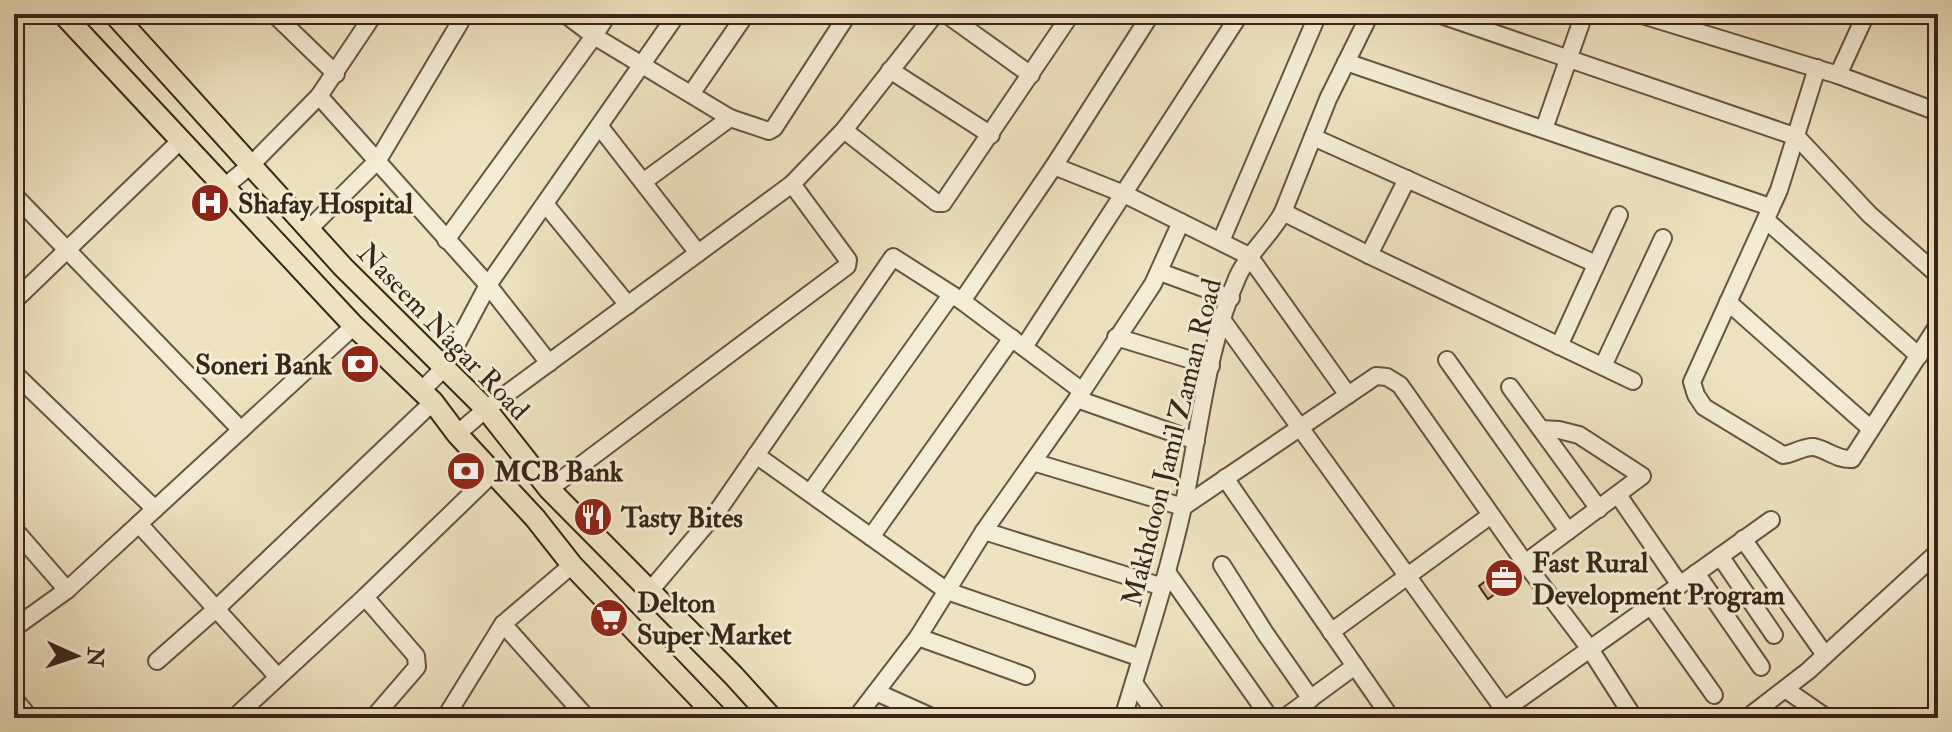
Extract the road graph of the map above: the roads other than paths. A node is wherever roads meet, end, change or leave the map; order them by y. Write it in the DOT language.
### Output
graph roads {
  1 [pos="63,14"];
  2 [pos="274,14"];
  3 [pos="374,14"];
  4 [pos="465,14"];
  5 [pos="565,14"];
  6 [pos="608,14"];
  7 [pos="677,14"];
  8 [pos="746,14"];
  9 [pos="848,14"];
  10 [pos="935,14"];
  11 [pos="946,14"];
  12 [pos="1070,14"];
  13 [pos="1151,14"];
  14 [pos="1240,14"];
  15 [pos="1318,14"];
  16 [pos="1370,14"];
  17 [pos="1438,14"];
  18 [pos="1584,14"];
  19 [pos="1639,14"];
  20 [pos="1866,14"];
  21 [pos="117,18"];
  22 [pos="594,36"];
  23 [pos="92,46"];
  24 [pos="1568,59"];
  25 [pos="1346,62"];
  26 [pos="643,66"];
  27 [pos="1817,68"];
  28 [pos="890,70"];
  29 [pos="336,74"];
  30 [pos="1031,75"];
  31 [pos="1838,75"];
  32 [pos="691,94"];
  33 [pos="319,96"];
  34 [pos="1938,112"];
  35 [pos="730,118"];
  36 [pos="600,127"];
  37 [pos="1544,129"];
  38 [pos="844,130"];
  39 [pos="991,135"];
  40 [pos="1313,137"];
  41 [pos="1797,137"];
  42 [pos="180,141"];
  43 [pos="378,160"];
  44 [pos="251,165"];
  45 [pos="1054,166"];
  46 [pos="1407,179"];
  47 [pos="643,182"];
  48 [pos="792,184"];
  49 [pos="223,188"];
  50 [pos="1124,194"];
  51 [pos="14,195"];
  52 [pos="546,205"];
  53 [pos="1283,212"];
  54 [pos="1768,214"];
  55 [pos="1619,215"];
  56 [pos="1181,222"];
  57 [pos="309,229"];
  58 [pos="1663,238"];
  59 [pos="446,240"];
  60 [pos="1221,241"];
  61 [pos="67,251"];
  62 [pos="698,253"];
  63 [pos="1369,255"];
  64 [pos="1249,256"];
  65 [pos="1596,264"];
  66 [pos="1160,272"];
  67 [pos="1938,275"];
  68 [pos="488,285"];
  69 [pos="956,298"];
  70 [pos="1231,298"];
  71 [pos="14,301"];
  72 [pos="1728,302"];
  73 [pos="628,305"];
  74 [pos="1223,321"];
  75 [pos="1938,325"];
  76 [pos="354,326"];
  77 [pos="1116,337"];
  78 [pos="1018,342"];
  79 [pos="1559,346"];
  80 [pos="1919,356"];
  81 [pos="1447,360"];
  82 [pos="549,363"];
  83 [pos="1211,366"];
  84 [pos="1603,366"];
  85 [pos="444,368"];
  86 [pos="14,373"];
  87 [pos="1633,381"];
  88 [pos="1510,387"];
  89 [pos="1080,395"];
  90 [pos="1348,395"];
  91 [pos="428,396"];
  92 [pos="486,409"];
  93 [pos="1299,427"];
  94 [pos="1541,429"];
  95 [pos="1871,429"];
  96 [pos="241,430"];
  97 [pos="457,434"];
  98 [pos="1196,441"];
  99 [pos="756,455"];
  100 [pos="1033,462"];
  101 [pos="493,473"];
  102 [pos="1225,478"];
  103 [pos="549,489"];
  104 [pos="810,493"];
  105 [pos="1618,495"];
  106 [pos="1183,507"];
  107 [pos="155,509"];
  108 [pos="1599,509"];
  109 [pos="1491,515"];
  110 [pos="1771,520"];
  111 [pos="139,524"];
  112 [pos="14,529"];
  113 [pos="984,531"];
  114 [pos="1568,531"];
  115 [pos="871,537"];
  116 [pos="1743,539"];
  117 [pos="1938,552"];
  118 [pos="1720,556"];
  119 [pos="1525,563"];
  120 [pos="572,565"];
  121 [pos="1222,565"];
  122 [pos="1696,573"];
  123 [pos="1407,576"];
  124 [pos="1165,580"];
  125 [pos="1680,585"];
  126 [pos="67,590"];
  127 [pos="947,591"];
  128 [pos="649,592"];
  129 [pos="365,597"];
  130 [pos="1651,606"];
  131 [pos="216,609"];
  132 [pos="503,624"];
  133 [pos="14,628"];
  134 [pos="1331,632"];
  135 [pos="1774,635"];
  136 [pos="918,637"];
  137 [pos="1590,649"];
  138 [pos="1825,655"];
  139 [pos="1141,658"];
  140 [pos="157,661"];
  141 [pos="1355,666"];
  142 [pos="1761,667"];
  143 [pos="277,676"];
  144 [pos="1026,676"];
  145 [pos="1134,683"];
  146 [pos="1785,689"];
  147 [pos="876,692"];
  148 [pos="1714,695"];
  149 [pos="14,699"];
  150 [pos="1311,699"];
  151 [pos="452,715"];
  152 [pos="1502,715"];
  153 [pos="30,718"];
  154 [pos="234,718"];
  155 [pos="373,718"];
  156 [pos="587,718"];
  157 [pos="718,718"];
  158 [pos="772,718"];
  159 [pos="856,718"];
  160 [pos="934,718"];
  161 [pos="1123,718"];
  162 [pos="1159,718"];
  163 [pos="1270,718"];
  164 [pos="1284,718"];
  165 [pos="1390,718"];
  166 [pos="1634,718"];
  167 [pos="1747,718"];
  168 [pos="1827,718"];
  1 -- 23 [label="main road, Naseem Nagar Road"];
  2 -- 29 [label="street"];
  3 -- 29 [label="street"];
  4 -- 43 [label="street"];
  5 -- 22 [label="street"];
  6 -- 22 [label="street"];
  7 -- 26 [label="street"];
  8 -- 32 [label="street"];
  9 -- 35 [label="street"];
  10 -- 28 [label="street"];
  11 -- 30 [label="street"];
  12 -- 30 [label="street"];
  13 -- 45 [label="street"];
  14 -- 50 [label="street"];
  15 -- 60 [label="street"];
  16 -- 25 [label="street, Makhdoon Jamil Zaman Road"];
  17 -- 24 [label="street"];
  18 -- 24 [label="street"];
  19 -- 27 [label="street"];
  20 -- 31 [label="street"];
  21 -- 23 [label="main road"];
  21 -- 44 [label="main road, Naseem Nagar Road"];
  22 -- 26 [label="street"];
  22 -- 59 [label="street"];
  23 -- 42 [label="main road, Naseem Nagar Road"];
  24 -- 37 [label="street"];
  24 -- 41 [label="street"];
  25 -- 37 [label="street"];
  25 -- 40 [label="street, Makhdoon Jamil Zaman Road"];
  26 -- 32 [label="street"];
  26 -- 36 [label="street"];
  27 -- 31 [label="street"];
  27 -- 41 [label="street"];
  28 -- 38 [label="street"];
  28 -- 39 [label="street"];
  29 -- 33 [label="street"];
  30 -- 39 [label="street"];
  31 -- 34 [label="street"];
  32 -- 35 [label="street"];
  33 -- 43 [label="street"];
  33 -- 44 [label="street"];
  35 -- 47 [label="street"];
  36 -- 47 [label="street"];
  36 -- 52 [label="street"];
  37 -- 54 [label="street"];
  38 -- 39 [label="street"];
  38 -- 48 [label="street"];
  40 -- 46 [label="street"];
  40 -- 53 [label="street, Makhdoon Jamil Zaman Road"];
  41 -- 54 [label="street"];
  41 -- 67 [label="street"];
  42 -- 49 [label="main road, Naseem Nagar Road"];
  42 -- 61 [label="street"];
  43 -- 57 [label="street"];
  43 -- 59 [label="street"];
  44 -- 49 [label="street"];
  44 -- 57 [label="main road, Naseem Nagar Road"];
  45 -- 50 [label="street"];
  45 -- 69 [label="street"];
  46 -- 63 [label="street"];
  46 -- 65 [label="street"];
  47 -- 62 [label="street"];
  48 -- 62 [label="street"];
  48 -- 103 [label="street"];
  49 -- 76 [label="main road, Naseem Nagar Road"];
  50 -- 56 [label="street"];
  50 -- 78 [label="street"];
  51 -- 61 [label="street"];
  52 -- 68 [label="street"];
  52 -- 73 [label="street"];
  53 -- 63 [label="street"];
  53 -- 64 [label="street, Makhdoon Jamil Zaman Road"];
  54 -- 72 [label="street"];
  54 -- 80 [label="street"];
  55 -- 65 [label="street"];
  56 -- 60 [label="street"];
  56 -- 66 [label="street"];
  57 -- 85 [label="main road, Naseem Nagar Road"];
  58 -- 84 [label="street"];
  59 -- 68 [label="street"];
  60 -- 64 [label="street"];
  61 -- 71 [label="street"];
  61 -- 96 [label="street"];
  62 -- 73 [label="street"];
  63 -- 79 [label="street"];
  64 -- 70 [label="street, Makhdoon Jamil Zaman Road"];
  64 -- 90 [label="street"];
  65 -- 79 [label="street"];
  66 -- 70 [label="street"];
  66 -- 77 [label="street"];
  68 -- 82 [label="street"];
  68 -- 85 [label="street"];
  69 -- 78 [label="street"];
  69 -- 99 [label="street"];
  69 -- 104 [label="street"];
  70 -- 74 [label="street, Makhdoon Jamil Zaman Road"];
  72 -- 95 [label="street"];
  72 -- 95 [label="street"];
  73 -- 82 [label="street"];
  74 -- 83 [label="street, Makhdoon Jamil Zaman Road"];
  74 -- 93 [label="street"];
  75 -- 80 [label="street"];
  76 -- 91 [label="main road, Naseem Nagar Road"];
  76 -- 96 [label="street"];
  77 -- 83 [label="street"];
  77 -- 89 [label="street"];
  78 -- 89 [label="street"];
  78 -- 115 [label="street"];
  79 -- 84 [label="street"];
  80 -- 95 [label="street"];
  81 -- 114 [label="street"];
  82 -- 92 [label="street"];
  83 -- 98 [label="street, Makhdoon Jamil Zaman Road"];
  84 -- 87 [label="street"];
  85 -- 91 [label="street"];
  85 -- 92 [label="main road, Naseem Nagar Road"];
  86 -- 107 [label="street"];
  88 -- 94 [label="street"];
  89 -- 98 [label="street"];
  89 -- 100 [label="street"];
  90 -- 93 [label="street"];
  90 -- 109 [label="street"];
  91 -- 97 [label="main road, Naseem Nagar Road"];
  91 -- 131 [label="street"];
  92 -- 97 [label="street"];
  92 -- 103 [label="main road, Naseem Nagar Road"];
  93 -- 102 [label="street"];
  93 -- 123 [label="street"];
  94 -- 105 [label="street"];
  94 -- 108 [label="street"];
  96 -- 107 [label="street"];
  97 -- 101 [label="main road, Naseem Nagar Road"];
  98 -- 106 [label="street, Makhdoon Jamil Zaman Road"];
  99 -- 104 [label="street"];
  99 -- 128 [label="street"];
  100 -- 106 [label="street"];
  100 -- 113 [label="street"];
  101 -- 120 [label="main road, Naseem Nagar Road"];
  101 -- 129 [label="street"];
  102 -- 106 [label="street"];
  102 -- 134 [label="street"];
  103 -- 128 [label="main road, Naseem Nagar Road"];
  104 -- 115 [label="street"];
  105 -- 108 [label="street"];
  105 -- 125 [label="street"];
  106 -- 124 [label="street, Makhdoon Jamil Zaman Road"];
  107 -- 111 [label="street"];
  108 -- 114 [label="street"];
  109 -- 119 [label="street"];
  109 -- 123 [label="street"];
  110 -- 116 [label="street"];
  111 -- 126 [label="street"];
  111 -- 131 [label="street"];
  112 -- 126 [label="street"];
  113 -- 124 [label="street"];
  113 -- 127 [label="street"];
  114 -- 119 [label="street"];
  115 -- 127 [label="street"];
  116 -- 118 [label="street"];
  116 -- 138 [label="street"];
  117 -- 138 [label="street"];
  118 -- 122 [label="street"];
  118 -- 135 [label="street"];
  119 -- 137 [label="street"];
  120 -- 132 [label="street"];
  120 -- 157 [label="main road, Naseem Nagar Road"];
  121 -- 150 [label="street"];
  122 -- 125 [label="street"];
  122 -- 142 [label="street"];
  123 -- 134 [label="street"];
  123 -- 152 [label="street"];
  124 -- 139 [label="street, Makhdoon Jamil Zaman Road"];
  124 -- 163 [label="street"];
  125 -- 130 [label="street"];
  126 -- 133 [label="street"];
  127 -- 136 [label="street"];
  127 -- 139 [label="street"];
  128 -- 158 [label="main road, Naseem Nagar Road"];
  129 -- 143 [label="street"];
  129 -- 155 [label="street"];
  130 -- 137 [label="street"];
  130 -- 148 [label="street"];
  131 -- 140 [label="street"];
  131 -- 143 [label="street"];
  132 -- 151 [label="street"];
  132 -- 156 [label="street"];
  134 -- 141 [label="street"];
  136 -- 144 [label="street"];
  136 -- 147 [label="street"];
  137 -- 152 [label="street"];
  137 -- 166 [label="street"];
  138 -- 146 [label="street"];
  139 -- 145 [label="street, Makhdoon Jamil Zaman Road"];
  141 -- 150 [label="street"];
  141 -- 165 [label="street"];
  143 -- 154 [label="street"];
  145 -- 161 [label="street, Makhdoon Jamil Zaman Road"];
  145 -- 162 [label="street"];
  146 -- 167 [label="street"];
  146 -- 168 [label="street"];
  147 -- 159 [label="street"];
  147 -- 160 [label="street"];
  149 -- 153 [label="street"];
  150 -- 164 [label="street"];
}
